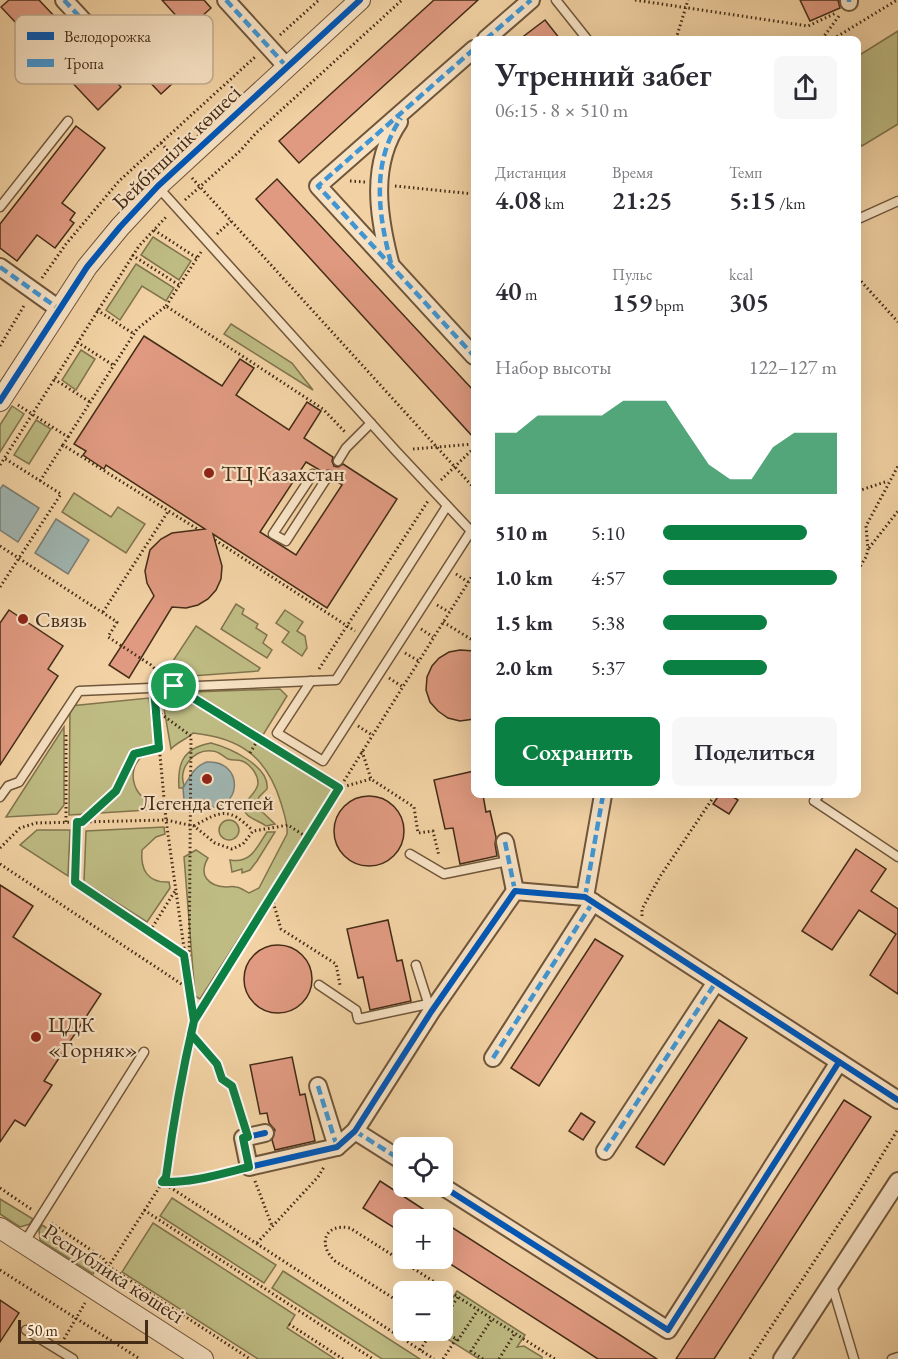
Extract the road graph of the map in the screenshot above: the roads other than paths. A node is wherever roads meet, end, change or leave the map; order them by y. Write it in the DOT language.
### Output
graph roads {
  1 [pos="64,0"];
  2 [pos="226,0"];
  3 [pos="360,0"];
  4 [pos="556,0"];
  5 [pos="521,5"];
  6 [pos="78,15"];
  7 [pos="489,36"];
  8 [pos="585,36"];
  9 [pos="471,53"];
  10 [pos="286,67"];
  11 [pos="409,106"];
  12 [pos="68,120"];
  13 [pos="158,186"];
  14 [pos="898,201"];
  15 [pos="0,207"];
  16 [pos="861,218"];
  17 [pos="391,265"];
  18 [pos="0,267"];
  19 [pos="59,309"];
  20 [pos="471,353"];
  21 [pos="0,400"];
  22 [pos="371,423"];
  23 [pos="338,461"];
  24 [pos="313,474"];
  25 [pos="328,476"];
  26 [pos="447,506"];
  27 [pos="311,681"];
  28 [pos="0,797"];
  29 [pos="603,798"];
  30 [pos="816,798"];
  31 [pos="505,842"];
  32 [pos="410,854"];
  33 [pos="898,857"];
  34 [pos="508,861"];
  35 [pos="514,891"];
  36 [pos="589,900"];
  37 [pos="416,965"];
  38 [pos="716,982"];
  39 [pos="319,985"];
  40 [pos="429,1008"];
  41 [pos="144,1052"];
  42 [pos="493,1058"];
  43 [pos="839,1062"];
  44 [pos="318,1086"];
  45 [pos="898,1100"];
  46 [pos="355,1131"];
  47 [pos="257,1135"];
  48 [pos="337,1147"];
  49 [pos="605,1151"];
  50 [pos="393,1155"];
  51 [pos="898,1181"];
  52 [pos="453,1193"];
  53 [pos="0,1228"];
  54 [pos="23,1243"];
  55 [pos="832,1285"];
  56 [pos="26,1330"];
  57 [pos="898,1358"];
  58 [pos="73,1359"];
  59 [pos="203,1359"];
  60 [pos="782,1359"];
  61 [pos="854,1359"];
  62 [pos="892,1359"];
  1 -- 6 [label="street"];
  2 -- 10 [label="street"];
  3 -- 10 [label="street, Бейбітшілік көшесі"];
  4 -- 8 [label="lane"];
  5 -- 7 [label="street"];
  9 -- 11 [label="street"];
  10 -- 13 [label="street, Бейбітшілік көшесі"];
  11 -- 17 [label="street"];
  11 -- 17 [label="street"];
  12 -- 15 [label="lane"];
  13 -- 19 [label="street, Бейбітшілік көшесі"];
  13 -- 22 [label="lane"];
  14 -- 16 [label="lane"];
  17 -- 20 [label="street"];
  18 -- 19 [label="street"];
  19 -- 21 [label="street, Бейбітшілік көшесі"];
  22 -- 23 [label="lane"];
  22 -- 26 [label="lane"];
  24 -- 25 [label="lane"];
  26 -- 27 [label="lane"];
  26 -- 27 [label="lane"];
  27 -- 28 [label="lane"];
  29 -- 36 [label="street"];
  30 -- 33 [label="lane"];
  31 -- 34 [label="street"];
  32 -- 34 [label="lane"];
  34 -- 35 [label="street"];
  35 -- 36 [label="street"];
  35 -- 40 [label="street"];
  36 -- 38 [label="street"];
  36 -- 42 [label="street"];
  37 -- 40 [label="lane"];
  38 -- 43 [label="street"];
  38 -- 49 [label="street"];
  39 -- 40 [label="lane"];
  40 -- 46 [label="street"];
  41 -- 54 [label="lane"];
  43 -- 45 [label="street"];
  43 -- 52 [label="street"];
  44 -- 48 [label="street"];
  46 -- 48 [label="street"];
  46 -- 50 [label="street"];
  47 -- 48 [label="street"];
  51 -- 55 [label="street"];
  53 -- 54 [label="street, Республика көшесі"];
  54 -- 59 [label="street, Республика көшесі"];
  55 -- 60 [label="street"];
  55 -- 61 [label="lane"];
  56 -- 58 [label="lane"];
  57 -- 62 [label="lane"];
}
